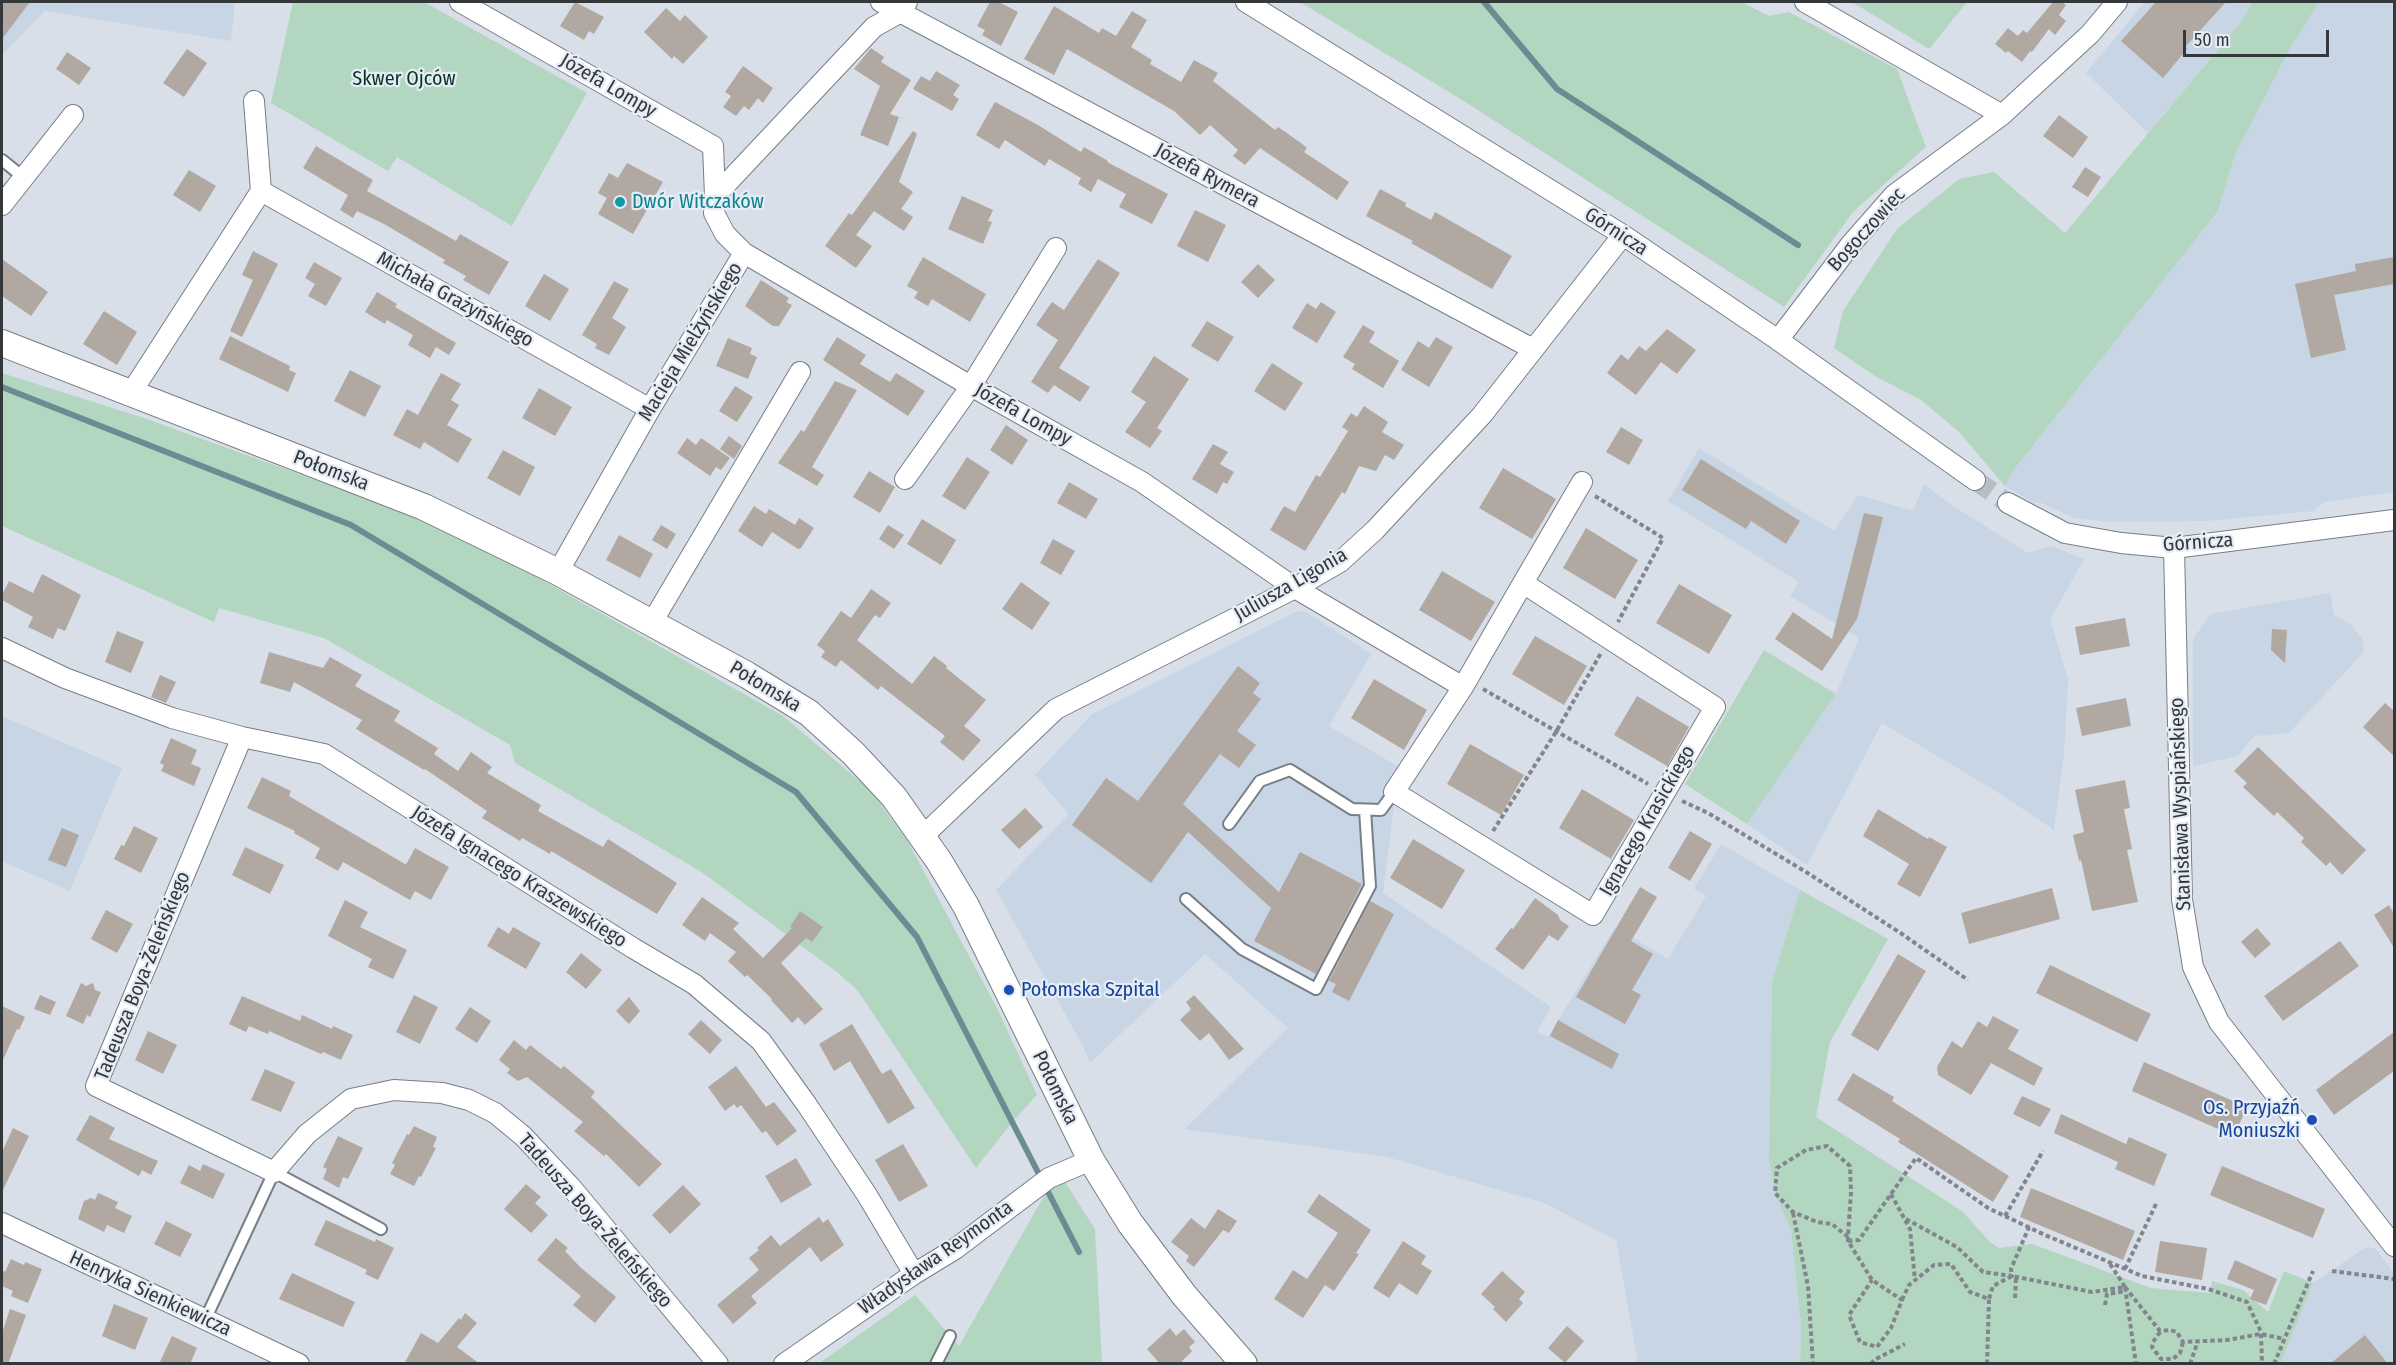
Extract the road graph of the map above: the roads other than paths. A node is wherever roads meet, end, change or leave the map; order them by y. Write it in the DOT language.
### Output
graph roads {
  1 [pos="460,2"];
  2 [pos="881,2"];
  3 [pos="1246,2"];
  4 [pos="1805,2"];
  5 [pos="2117,2"];
  6 [pos="903,7"];
  7 [pos="254,101"];
  8 [pos="74,115"];
  9 [pos="2002,115"];
  10 [pos="2,160"];
  11 [pos="23,177"];
  12 [pos="261,191"];
  13 [pos="715,196"];
  14 [pos="2,205"];
  15 [pos="1623,235"];
  16 [pos="1056,248"];
  17 [pos="744,253"];
  18 [pos="1778,340"];
  19 [pos="2,343"];
  20 [pos="1533,349"];
  21 [pos="800,372"];
  22 [pos="971,386"];
  23 [pos="131,393"];
  24 [pos="650,409"];
  25 [pos="905,479"];
  26 [pos="1975,480"];
  27 [pos="1581,484"];
  28 [pos="2008,503"];
  29 [pos="2394,520"];
  30 [pos="2174,548"];
  31 [pos="558,572"];
  32 [pos="1523,583"];
  33 [pos="1295,588"];
  34 [pos="651,624"];
  35 [pos="2,648"];
  36 [pos="1465,683"];
  37 [pos="242,737"];
  38 [pos="1394,792"];
  39 [pos="1365,810"];
  40 [pos="1229,824"];
  41 [pos="922,837"];
  42 [pos="1186,899"];
  43 [pos="1091,1160"];
  44 [pos="274,1173"];
  45 [pos="2,1223"];
  46 [pos="381,1229"];
  47 [pos="2394,1246"];
  48 [pos="914,1274"];
  49 [pos="205,1320"];
  50 [pos="950,1336"];
  51 [pos="299,1364"];
  52 [pos="718,1364"];
  53 [pos="784,1364"];
  54 [pos="936,1364"];
  55 [pos="1244,1364"];
  1 -- 13 [label="street, Józefa Lompy"];
  2 -- 6 [label="street, Józefa Rymera"];
  3 -- 15 [label="street, Górnicza"];
  4 -- 9 [label="street"];
  5 -- 9 [label="street, Bogoczowiec"];
  6 -- 13 [label="street"];
  6 -- 20 [label="street, Józefa Rymera"];
  7 -- 12 [label="street"];
  8 -- 11 [label="street"];
  9 -- 18 [label="street, Bogoczowiec"];
  10 -- 11 [label="lane"];
  11 -- 14 [label="street"];
  12 -- 23 [label="street"];
  12 -- 24 [label="street, Michała Grażyńskiego"];
  13 -- 17 [label="street, Macieja Mielżyńskiego"];
  15 -- 18 [label="street, Górnicza"];
  15 -- 20 [label="street, Juliusza Ligonia"];
  16 -- 22 [label="street"];
  17 -- 22 [label="street, Józefa Lompy"];
  17 -- 24 [label="street, Macieja Mielżyńskiego"];
  18 -- 26 [label="street, Górnicza"];
  19 -- 23 [label="street, Połomska"];
  20 -- 33 [label="street, Juliusza Ligonia"];
  21 -- 34 [label="street"];
  22 -- 25 [label="street"];
  22 -- 33 [label="street, Józefa Lompy"];
  23 -- 31 [label="street, Połomska"];
  24 -- 31 [label="street, Macieja Mielżyńskiego"];
  27 -- 32 [label="street"];
  28 -- 30 [label="street, Górnicza"];
  29 -- 30 [label="street, Górnicza"];
  30 -- 47 [label="street, Stanisława Wyspiańskiego"];
  31 -- 34 [label="street, Połomska"];
  32 -- 36 [label="street"];
  32 -- 38 [label="street, Ignacego Krasickiego"];
  33 -- 36 [label="street"];
  33 -- 41 [label="street, Juliusza Ligonia"];
  34 -- 41 [label="street, Połomska"];
  35 -- 37 [label="street, Józefa Ignacego Kraszewskiego"];
  36 -- 38 [label="street"];
  37 -- 44 [label="street, Tadeusza Boya-Żeleńskiego"];
  37 -- 48 [label="street, Józefa Ignacego Kraszewskiego"];
  38 -- 39 [label="lane"];
  39 -- 40 [label="lane"];
  39 -- 42 [label="lane"];
  41 -- 43 [label="street, Połomska"];
  43 -- 48 [label="street, Władysława Reymonta"];
  43 -- 55 [label="street, Połomska"];
  44 -- 46 [label="lane"];
  44 -- 49 [label="lane"];
  44 -- 52 [label="street, Tadeusza Boya-Żeleńskiego"];
  45 -- 49 [label="street, Henryka Sienkiewicza"];
  48 -- 53 [label="street, Władysława Reymonta"];
  49 -- 51 [label="street, Henryka Sienkiewicza"];
  50 -- 54 [label="lane"];
}
